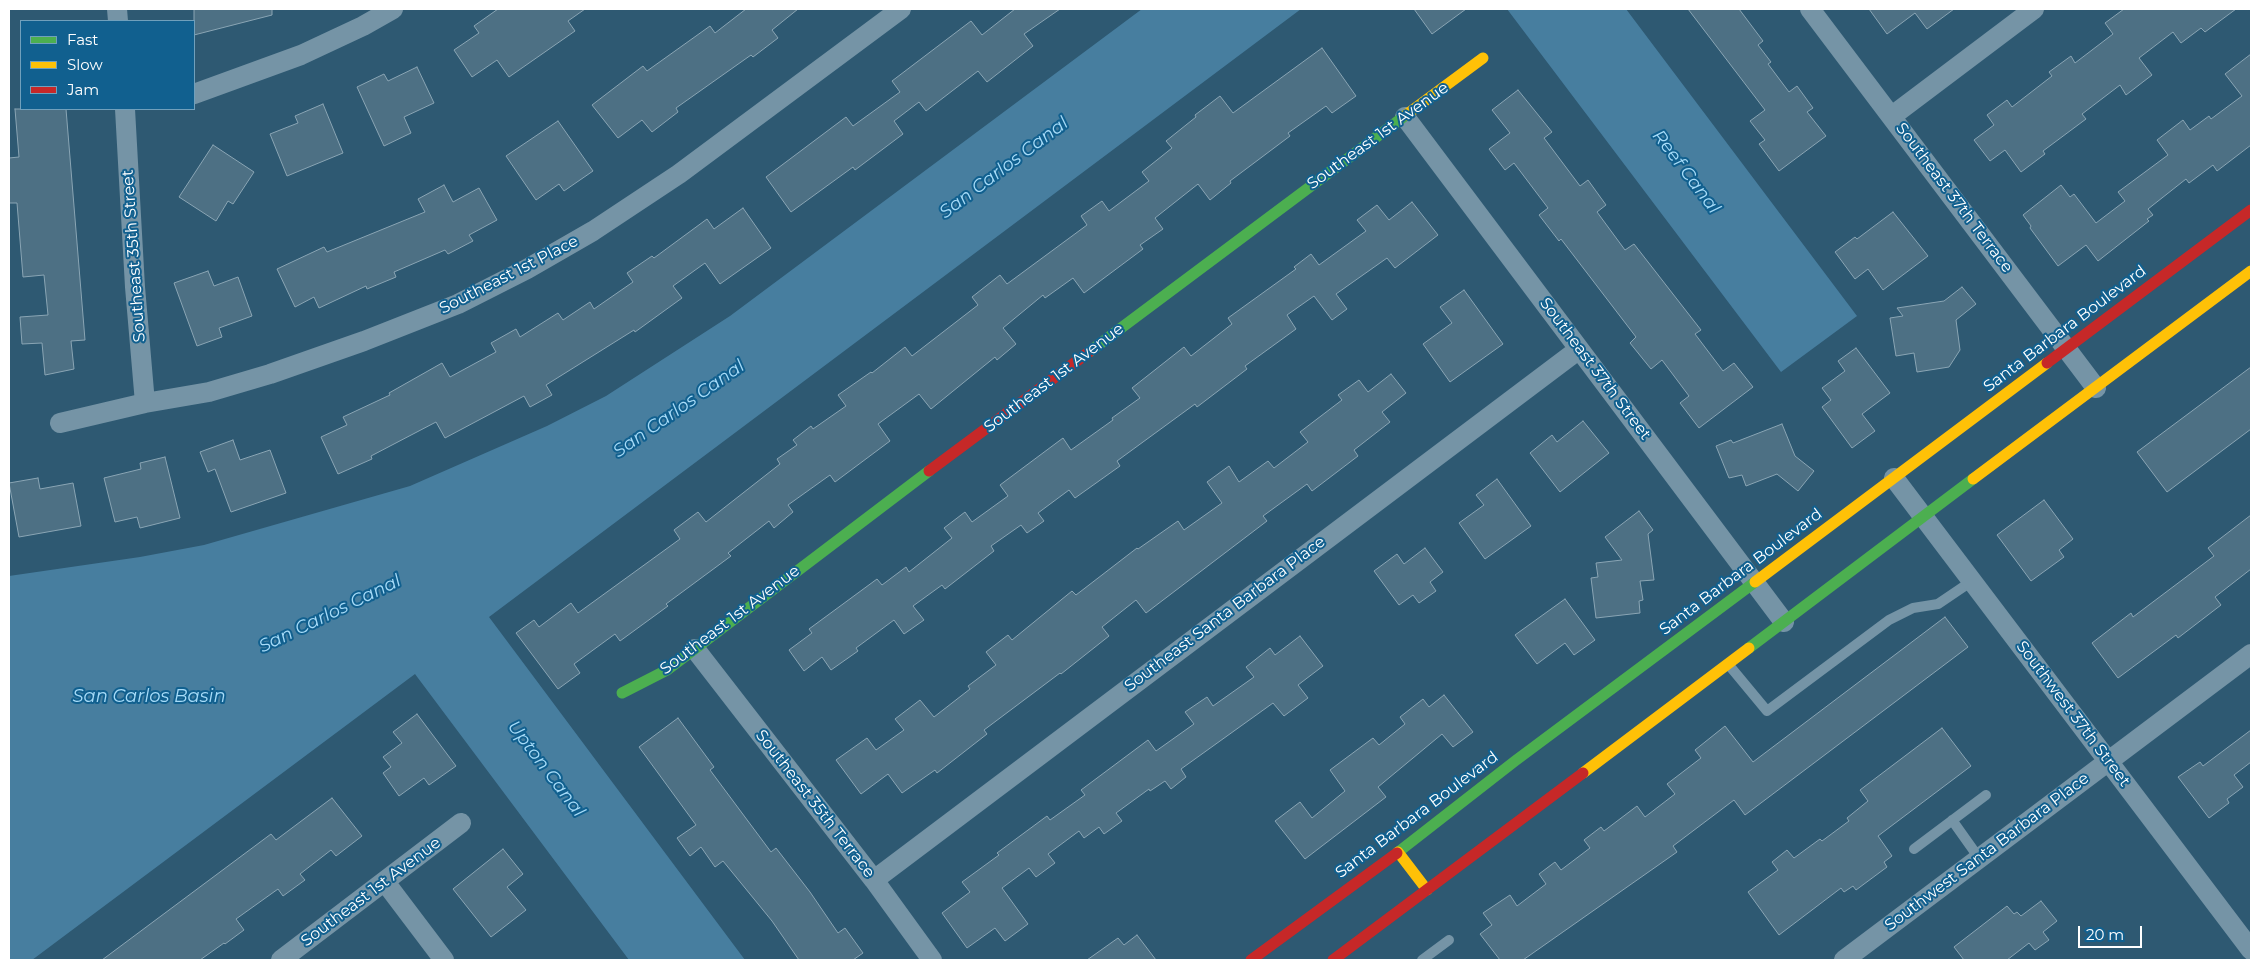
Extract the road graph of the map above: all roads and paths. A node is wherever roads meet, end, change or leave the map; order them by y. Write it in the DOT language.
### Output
graph roads {
  1 [pos="393,9"];
  2 [pos="901,9"];
  3 [pos="1810,9"];
  4 [pos="2034,9"];
  5 [pos="1484,58"];
  6 [pos="195,94"];
  7 [pos="130,110"];
  8 [pos="1892,116"];
  9 [pos="1405,117"];
  10 [pos="2251,210"];
  11 [pos="2251,271"];
  12 [pos="2067,348"];
  13 [pos="1578,350"];
  14 [pos="2096,388"];
  15 [pos="145,403"];
  16 [pos="60,423"];
  17 [pos="1894,478"];
  18 [pos="1924,518"];
  19 [pos="1972,581"];
  20 [pos="1754,583"];
  21 [pos="1784,622"];
  22 [pos="695,649"];
  23 [pos="2251,654"];
  24 [pos="1728,664"];
  25 [pos="622,694"];
  26 [pos="2108,761"];
  27 [pos="1986,794"];
  28 [pos="1952,820"];
  29 [pos="461,823"];
  30 [pos="1914,849"];
  31 [pos="1398,852"];
  32 [pos="1979,858"];
  33 [pos="874,880"];
  34 [pos="385,882"];
  35 [pos="1427,890"];
  36 [pos="1449,940"];
  37 [pos="2251,950"];
  38 [pos="281,960"];
  39 [pos="444,960"];
  40 [pos="932,960"];
  41 [pos="1250,960"];
  42 [pos="1333,960"];
  43 [pos="1422,960"];
  44 [pos="1844,960"];
  1 -- 6 [label="street"];
  2 -- 15 [label="street, Southeast 1st Place"];
  3 -- 8 [label="street, Southeast 37th Terrace"];
  4 -- 8 [label="street"];
  5 -- 9 [label="main road, Southeast 1st Avenue"];
  7 -- 15 [label="street, Southeast 35th Street"];
  8 -- 12 [label="street, Southeast 37th Terrace"];
  9 -- 13 [label="street, Southeast 37th Street"];
  9 -- 22 [label="main road, Southeast 1st Avenue"];
  10 -- 12 [label="main road, Santa Barbara Boulevard"];
  11 -- 14 [label="main road"];
  12 -- 14 [label="street, Southeast 37th Terrace"];
  12 -- 17 [label="main road, Santa Barbara Boulevard"];
  13 -- 20 [label="street, Southeast 37th Street"];
  13 -- 33 [label="street, Southeast Santa Barbara Place"];
  14 -- 18 [label="main road"];
  15 -- 16 [label="street, Southeast 1st Place"];
  17 -- 18 [label="street, Southwest 37th Street"];
  17 -- 20 [label="main road, Santa Barbara Boulevard"];
  18 -- 19 [label="street, Southwest 37th Street"];
  18 -- 21 [label="main road"];
  19 -- 24 [label="lane"];
  19 -- 26 [label="street, Southwest 37th Street"];
  20 -- 21 [label="street, Southeast 37th Street"];
  20 -- 31 [label="main road, Santa Barbara Boulevard"];
  21 -- 24 [label="main road"];
  22 -- 25 [label="main road, Southeast 1st Avenue"];
  22 -- 33 [label="street, Southeast 35th Terrace"];
  23 -- 26 [label="street, Southwest Santa Barbara Place"];
  24 -- 35 [label="main road"];
  26 -- 32 [label="street, Southwest Santa Barbara Place"];
  26 -- 37 [label="street, Southwest 37th Street"];
  27 -- 28 [label="lane"];
  28 -- 30 [label="lane"];
  28 -- 32 [label="lane"];
  29 -- 34 [label="street, Southeast 1st Avenue"];
  31 -- 35 [label="main road"];
  31 -- 41 [label="main road, Santa Barbara Boulevard"];
  32 -- 44 [label="street, Southwest Santa Barbara Place"];
  33 -- 40 [label="street, Southeast 35th Terrace"];
  34 -- 38 [label="street, Southeast 1st Avenue"];
  34 -- 39 [label="street"];
  35 -- 42 [label="main road"];
  36 -- 43 [label="lane"];
}
